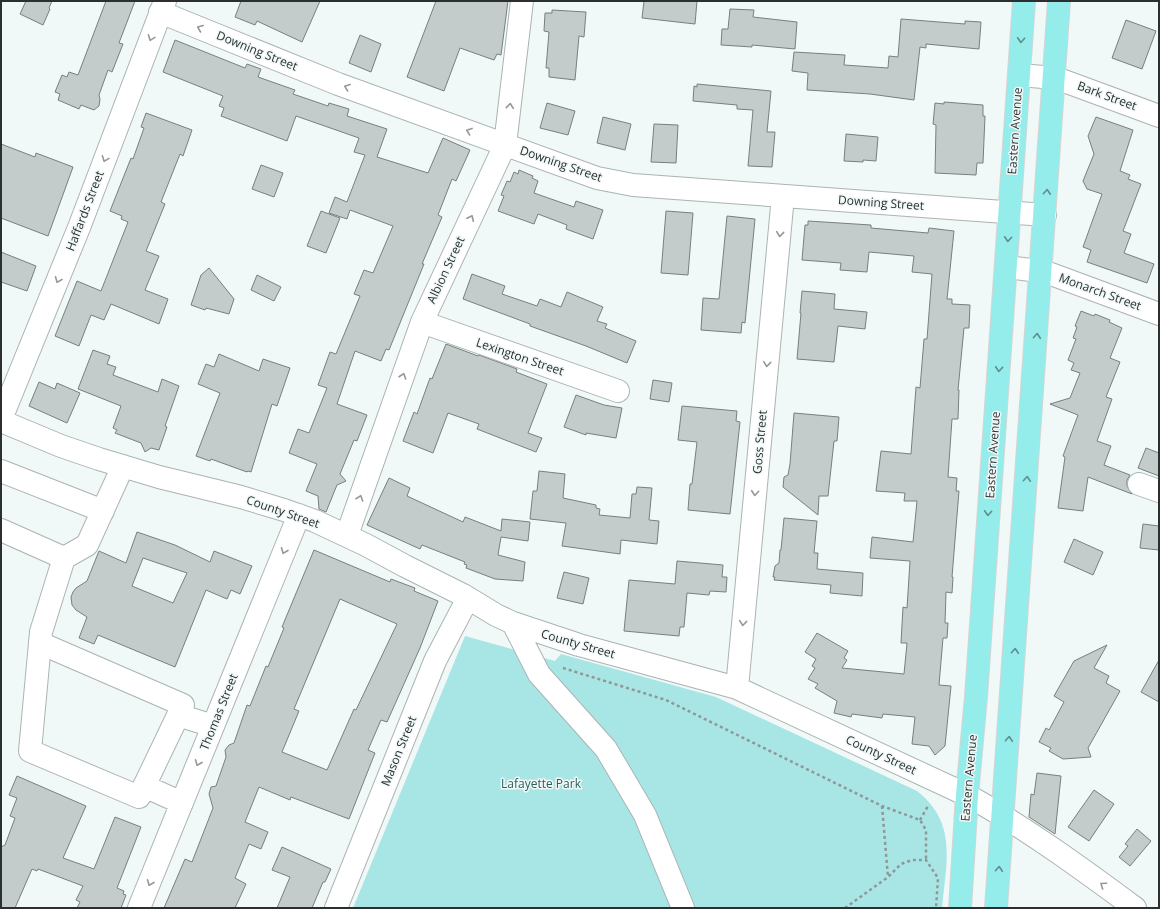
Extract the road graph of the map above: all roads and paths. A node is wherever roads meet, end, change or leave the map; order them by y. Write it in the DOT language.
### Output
graph roads {
  1 [pos="522,1"];
  2 [pos="1024,1"];
  3 [pos="1059,1"];
  4 [pos="162,7"];
  5 [pos="1019,74"];
  6 [pos="1054,79"];
  7 [pos="1159,116"];
  8 [pos="505,145"];
  9 [pos="783,196"];
  10 [pos="1009,212"];
  11 [pos="1045,215"];
  12 [pos="1006,267"];
  13 [pos="1041,272"];
  14 [pos="1159,314"];
  15 [pos="422,322"];
  16 [pos="618,391"];
  17 [pos="1,420"];
  18 [pos="123,466"];
  19 [pos="1,471"];
  20 [pos="103,511"];
  21 [pos="299,515"];
  22 [pos="1,530"];
  23 [pos="347,535"];
  24 [pos="64,558"];
  25 [pos="468,598"];
  26 [pos="513,623"];
  27 [pos="40,643"];
  28 [pos="559,666"];
  29 [pos="737,688"];
  30 [pos="178,715"];
  31 [pos="213,726"];
  32 [pos="144,786"];
  33 [pos="967,795"];
  34 [pos="182,803"];
  35 [pos="882,806"];
  36 [pos="928,806"];
  37 [pos="1002,815"];
  38 [pos="920,820"];
  39 [pos="926,860"];
  40 [pos="888,877"];
  41 [pos="140,908"];
  42 [pos="336,908"];
  43 [pos="683,908"];
  44 [pos="845,908"];
  45 [pos="936,908"];
  46 [pos="960,908"];
  47 [pos="996,908"];
  48 [pos="1135,908"];
  8 -- 1 [label="street, Albion Street, one-way"];
  2 -- 5 [label="main road, Eastern Avenue, one-way"];
  3 -- 6 [label="main road"];
  8 -- 4 [label="street, Downing Street, one-way"];
  4 -- 17 [label="street, Haffards Street, one-way"];
  5 -- 6 [label="street, Bark Street"];
  5 -- 10 [label="main road, Eastern Avenue"];
  6 -- 7 [label="street, Bark Street"];
  11 -- 6 [label="main road, one-way"];
  8 -- 9 [label="street, Downing Street"];
  15 -- 8 [label="street, Albion Street, one-way"];
  9 -- 10 [label="street, Downing Street"];
  9 -- 29 [label="street, Goss Street, one-way"];
  10 -- 11 [label="street, Downing Street"];
  10 -- 12 [label="main road, Eastern Avenue, one-way"];
  11 -- 13 [label="main road"];
  12 -- 13 [label="street, Monarch Street"];
  12 -- 33 [label="main road, Eastern Avenue, one-way"];
  13 -- 14 [label="street, Monarch Street"];
  37 -- 13 [label="main road, one-way"];
  15 -- 16 [label="street, Lexington Street"];
  23 -- 15 [label="street, Albion Street, one-way"];
  17 -- 18 [label="street, County Street"];
  18 -- 20 [label="street"];
  18 -- 21 [label="street, County Street"];
  19 -- 20 [label="street"];
  20 -- 24 [label="street"];
  21 -- 23 [label="street, County Street"];
  21 -- 31 [label="street, Thomas Street, one-way"];
  22 -- 24 [label="street"];
  23 -- 25 [label="street, County Street"];
  24 -- 27 [label="street"];
  25 -- 26 [label="street, County Street"];
  25 -- 42 [label="street, Mason Street"];
  26 -- 29 [label="street, County Street"];
  26 -- 43 [label="street"];
  27 -- 30 [label="street"];
  27 -- 32 [label="street"];
  28 -- 35 [label="path"];
  29 -- 33 [label="street, County Street"];
  30 -- 31 [label="street"];
  30 -- 32 [label="street"];
  31 -- 34 [label="street, Thomas Street, one-way"];
  32 -- 34 [label="street"];
  33 -- 37 [label="street, County Street"];
  33 -- 46 [label="main road, Eastern Avenue"];
  34 -- 41 [label="street, Thomas Street, one-way"];
  35 -- 38 [label="path"];
  35 -- 40 [label="path"];
  36 -- 38 [label="path"];
  47 -- 37 [label="main road, one-way"];
  48 -- 37 [label="street, County Street, one-way"];
  38 -- 39 [label="path"];
  39 -- 40 [label="path"];
  39 -- 45 [label="path"];
  40 -- 44 [label="path"];
}
